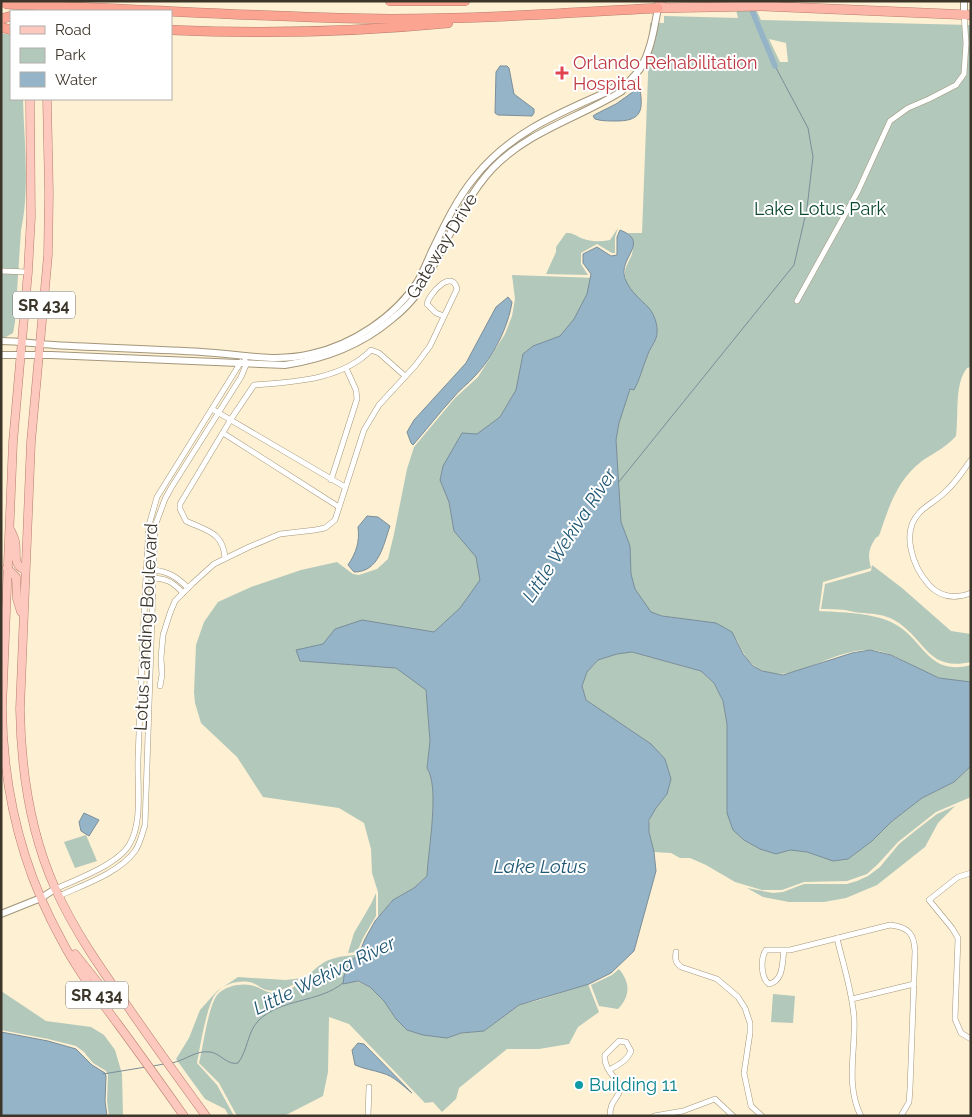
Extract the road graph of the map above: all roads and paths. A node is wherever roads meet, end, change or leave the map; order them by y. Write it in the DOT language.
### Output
graph roads {
  1 [pos="390,1"];
  2 [pos="465,1"];
  3 [pos="964,1"];
  4 [pos="3,4"];
  5 [pos="40,5"];
  6 [pos="659,5"];
  7 [pos="22,10"];
  8 [pos="137,10"];
  9 [pos="172,12"];
  10 [pos="535,15"];
  11 [pos="967,15"];
  12 [pos="172,30"];
  13 [pos="626,84"];
  14 [pos="30,100"];
  15 [pos="47,100"];
  16 [pos="552,117"];
  17 [pos="556,124"];
  18 [pos="1,270"];
  19 [pos="28,272"];
  20 [pos="798,301"];
  21 [pos="444,316"];
  22 [pos="1,340"];
  23 [pos="23,342"];
  24 [pos="41,344"];
  25 [pos="150,350"];
  26 [pos="1,355"];
  27 [pos="22,355"];
  28 [pos="40,355"];
  29 [pos="245,357"];
  30 [pos="150,360"];
  31 [pos="242,364"];
  32 [pos="346,368"];
  33 [pos="405,376"];
  34 [pos="212,408"];
  35 [pos="220,413"];
  36 [pos="231,419"];
  37 [pos="223,433"];
  38 [pos="971,460"];
  39 [pos="331,480"];
  40 [pos="345,487"];
  41 [pos="339,507"];
  42 [pos="9,527"];
  43 [pos="225,558"];
  44 [pos="4,568"];
  45 [pos="26,570"];
  46 [pos="146,570"];
  47 [pos="154,570"];
  48 [pos="169,573"];
  49 [pos="146,577"];
  50 [pos="154,578"];
  51 [pos="167,579"];
  52 [pos="188,588"];
  53 [pos="183,593"];
  54 [pos="971,593"];
  55 [pos="23,619"];
  56 [pos="160,686"];
  57 [pos="971,873"];
  58 [pos="57,892"];
  59 [pos="41,898"];
  60 [pos="1,914"];
  61 [pos="837,938"];
  62 [pos="62,942"];
  63 [pos="784,950"];
  64 [pos="676,952"];
  65 [pos="914,984"];
  66 [pos="120,996"];
  67 [pos="852,999"];
  68 [pos="971,1039"];
  69 [pos="609,1070"];
  70 [pos="369,1087"];
  71 [pos="184,1116"];
  72 [pos="206,1116"];
  73 [pos="368,1116"];
  74 [pos="610,1116"];
  75 [pos="654,1116"];
  76 [pos="733,1116"];
  77 [pos="762,1116"];
  78 [pos="861,1116"];
  79 [pos="901,1116"];
  1 -- 2 [label="highway"];
  3 -- 11 [label="street"];
  4 -- 8 [label="highway, bridge"];
  5 -- 7 [label="highway"];
  6 -- 10 [label="highway"];
  6 -- 11 [label="highway"];
  6 -- 13 [label="street, Gateway Drive"];
  9 -- 10 [label="highway, bridge"];
  10 -- 12 [label="highway"];
  11 -- 20 [label="street"];
  13 -- 16 [label="street, Gateway Drive"];
  13 -- 17 [label="street, Gateway Drive"];
  14 -- 19 [label="main road, SR 434"];
  15 -- 24 [label="main road, SR 434"];
  16 -- 17 [label="street"];
  16 -- 29 [label="street, Gateway Drive"];
  17 -- 31 [label="street, Gateway Drive"];
  18 -- 19 [label="street"];
  19 -- 23 [label="main road, SR 434"];
  21 -- 21 [label="street"];
  21 -- 33 [label="street"];
  22 -- 23 [label="street, Gateway Drive"];
  23 -- 24 [label="street, Gateway Drive"];
  23 -- 27 [label="main road, SR 434"];
  24 -- 25 [label="street, Gateway Drive"];
  24 -- 28 [label="main road, SR 434"];
  25 -- 29 [label="street, Gateway Drive"];
  25 -- 30 [label="street"];
  26 -- 27 [label="street, Gateway Drive"];
  27 -- 28 [label="street, Gateway Drive"];
  27 -- 42 [label="main road, SR 434"];
  28 -- 30 [label="street, Gateway Drive"];
  28 -- 45 [label="main road, SR 434"];
  29 -- 31 [label="street, Lotus Landing Boulevard"];
  30 -- 31 [label="street, Gateway Drive"];
  31 -- 34 [label="street, Lotus Landing Boulevard"];
  31 -- 35 [label="street, Lotus Landing Boulevard"];
  32 -- 33 [label="street"];
  32 -- 36 [label="street"];
  32 -- 39 [label="street"];
  33 -- 40 [label="street"];
  34 -- 35 [label="street"];
  34 -- 46 [label="street, Lotus Landing Boulevard"];
  35 -- 36 [label="street"];
  35 -- 47 [label="street, Lotus Landing Boulevard"];
  36 -- 37 [label="street"];
  36 -- 39 [label="street"];
  37 -- 41 [label="street"];
  37 -- 43 [label="street"];
  38 -- 54 [label="street"];
  39 -- 40 [label="street"];
  40 -- 41 [label="street"];
  41 -- 43 [label="street"];
  42 -- 44 [label="main road, SR 434"];
  42 -- 45 [label="main road"];
  43 -- 52 [label="street"];
  44 -- 55 [label="main road"];
  44 -- 59 [label="main road, SR 434"];
  45 -- 55 [label="main road, SR 434"];
  46 -- 47 [label="street"];
  46 -- 49 [label="street, Lotus Landing Boulevard"];
  47 -- 48 [label="street"];
  47 -- 50 [label="street, Lotus Landing Boulevard"];
  48 -- 51 [label="street"];
  48 -- 52 [label="street"];
  49 -- 50 [label="street"];
  49 -- 58 [label="street, Lotus Landing Boulevard"];
  50 -- 51 [label="street"];
  50 -- 58 [label="street, Lotus Landing Boulevard"];
  51 -- 53 [label="street"];
  52 -- 53 [label="street"];
  53 -- 56 [label="street"];
  55 -- 58 [label="main road, SR 434"];
  57 -- 68 [label="street"];
  58 -- 59 [label="street"];
  58 -- 66 [label="main road, SR 434"];
  59 -- 60 [label="street"];
  59 -- 62 [label="main road, SR 434"];
  61 -- 63 [label="street"];
  61 -- 65 [label="street"];
  61 -- 67 [label="street"];
  62 -- 66 [label="main road"];
  62 -- 71 [label="main road, SR 434"];
  63 -- 63 [label="street"];
  64 -- 77 [label="street"];
  65 -- 67 [label="street"];
  65 -- 79 [label="street"];
  66 -- 72 [label="main road, SR 434"];
  67 -- 78 [label="street"];
  69 -- 69 [label="street"];
  69 -- 74 [label="street"];
  70 -- 73 [label="street"];
  75 -- 76 [label="street"];
}
